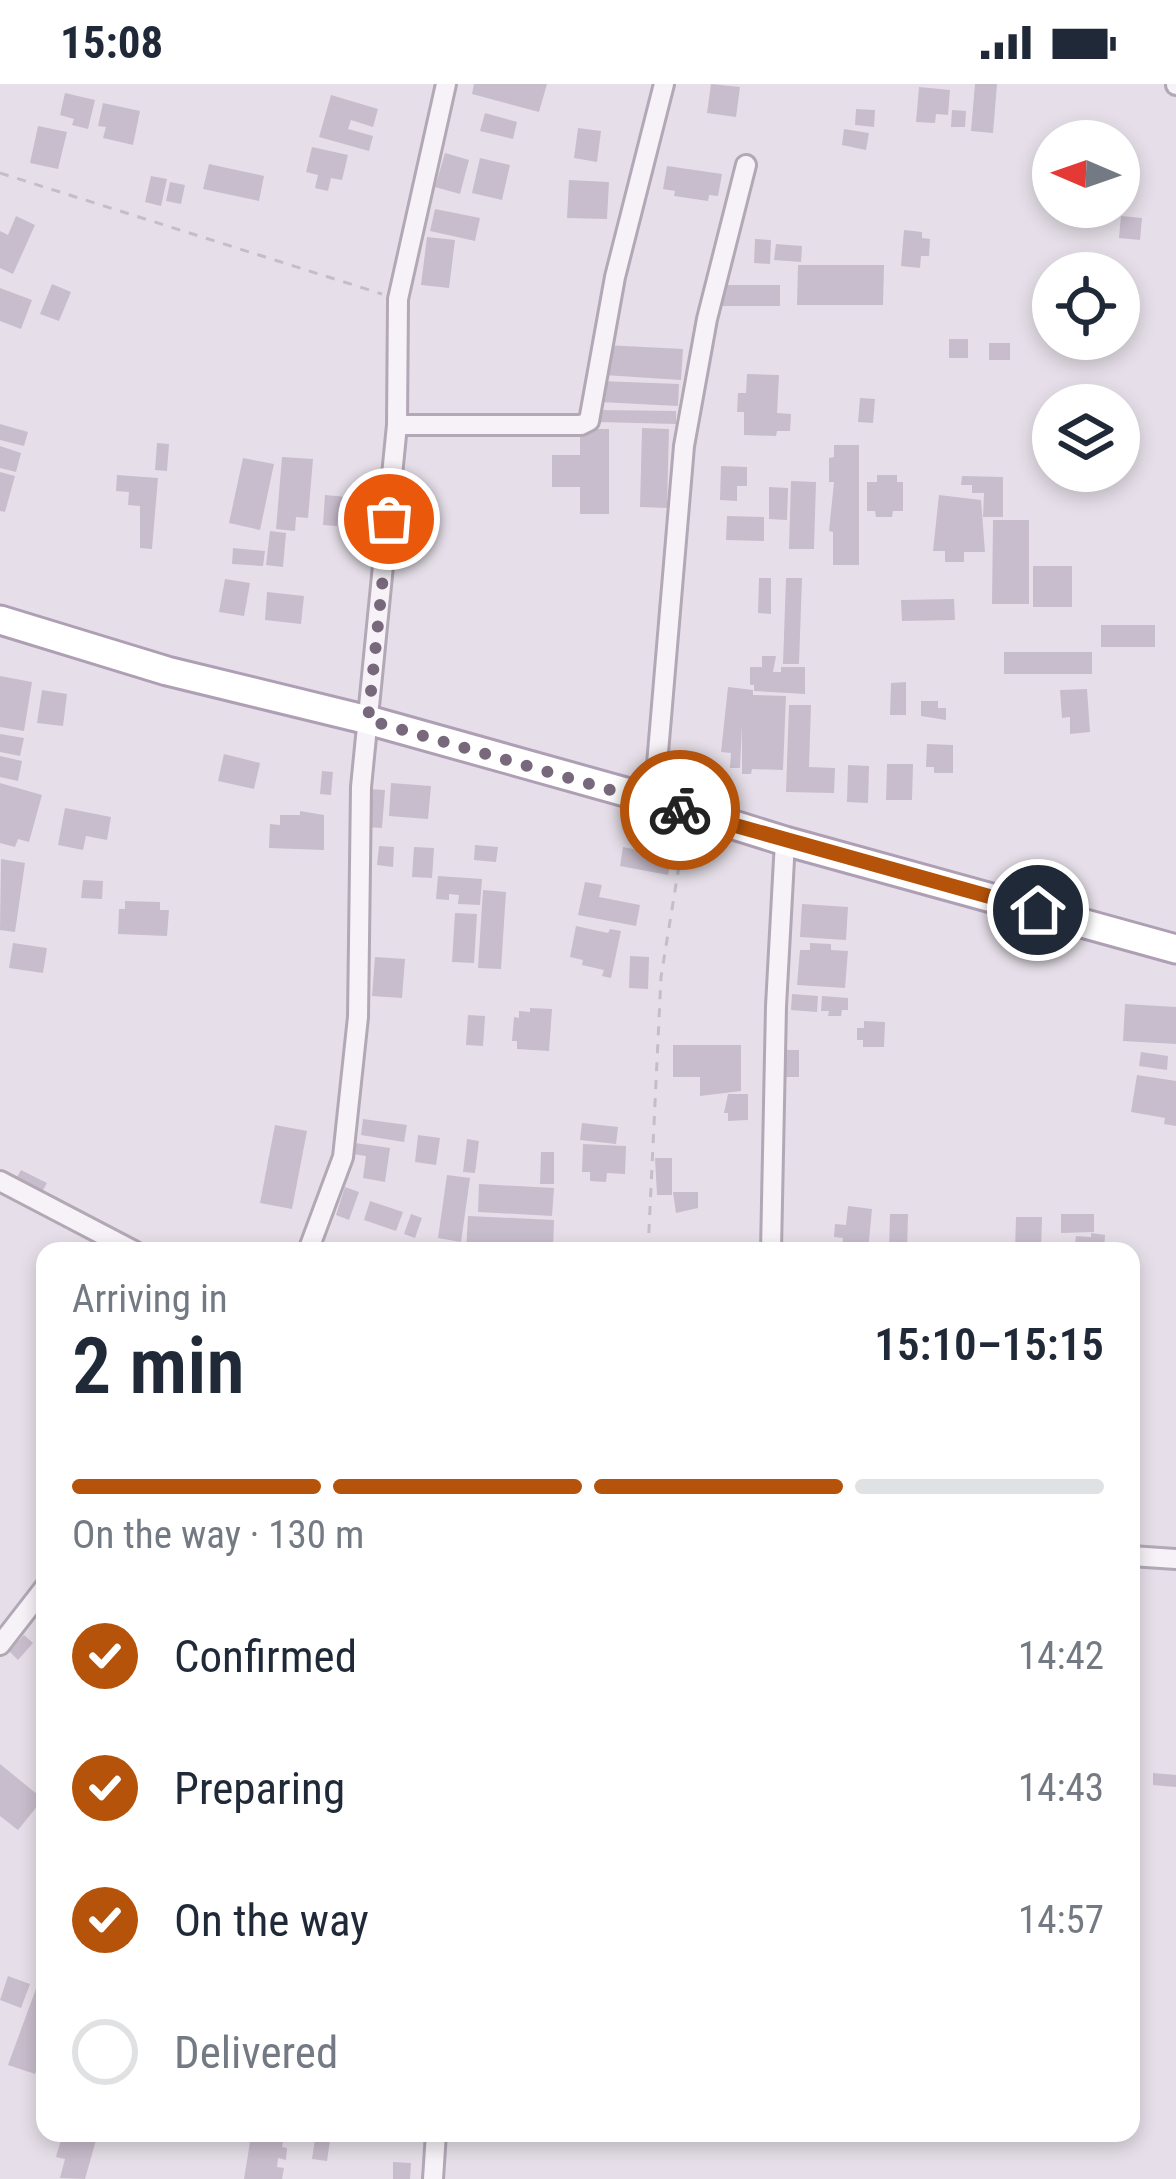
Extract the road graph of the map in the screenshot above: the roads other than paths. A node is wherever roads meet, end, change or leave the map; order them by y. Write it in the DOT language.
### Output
graph roads {
  1 [pos="446,84"];
  2 [pos="664,84"];
  3 [pos="746,164"];
  4 [pos="398,425"];
  5 [pos="0,620"];
  6 [pos="368,720"];
  7 [pos="654,800"];
  8 [pos="785,842"];
  9 [pos="1176,949"];
  10 [pos="0,1181"];
  11 [pos="117,1242"];
  12 [pos="311,1242"];
  13 [pos="771,1242"];
  14 [pos="1140,1557"];
  15 [pos="1176,1559"];
  16 [pos="36,1599"];
  17 [pos="0,1645"];
  18 [pos="436,2142"];
  19 [pos="434,2179"];
  1 -- 4 [label="street"];
  2 -- 4 [label="street"];
  3 -- 7 [label="street"];
  4 -- 6 [label="street"];
  5 -- 6 [label="main road"];
  6 -- 7 [label="main road"];
  6 -- 12 [label="street"];
  7 -- 8 [label="main road"];
  8 -- 9 [label="main road"];
  8 -- 13 [label="street"];
  10 -- 11 [label="street"];
  14 -- 15 [label="street"];
  16 -- 17 [label="street"];
  18 -- 19 [label="street"];
}
